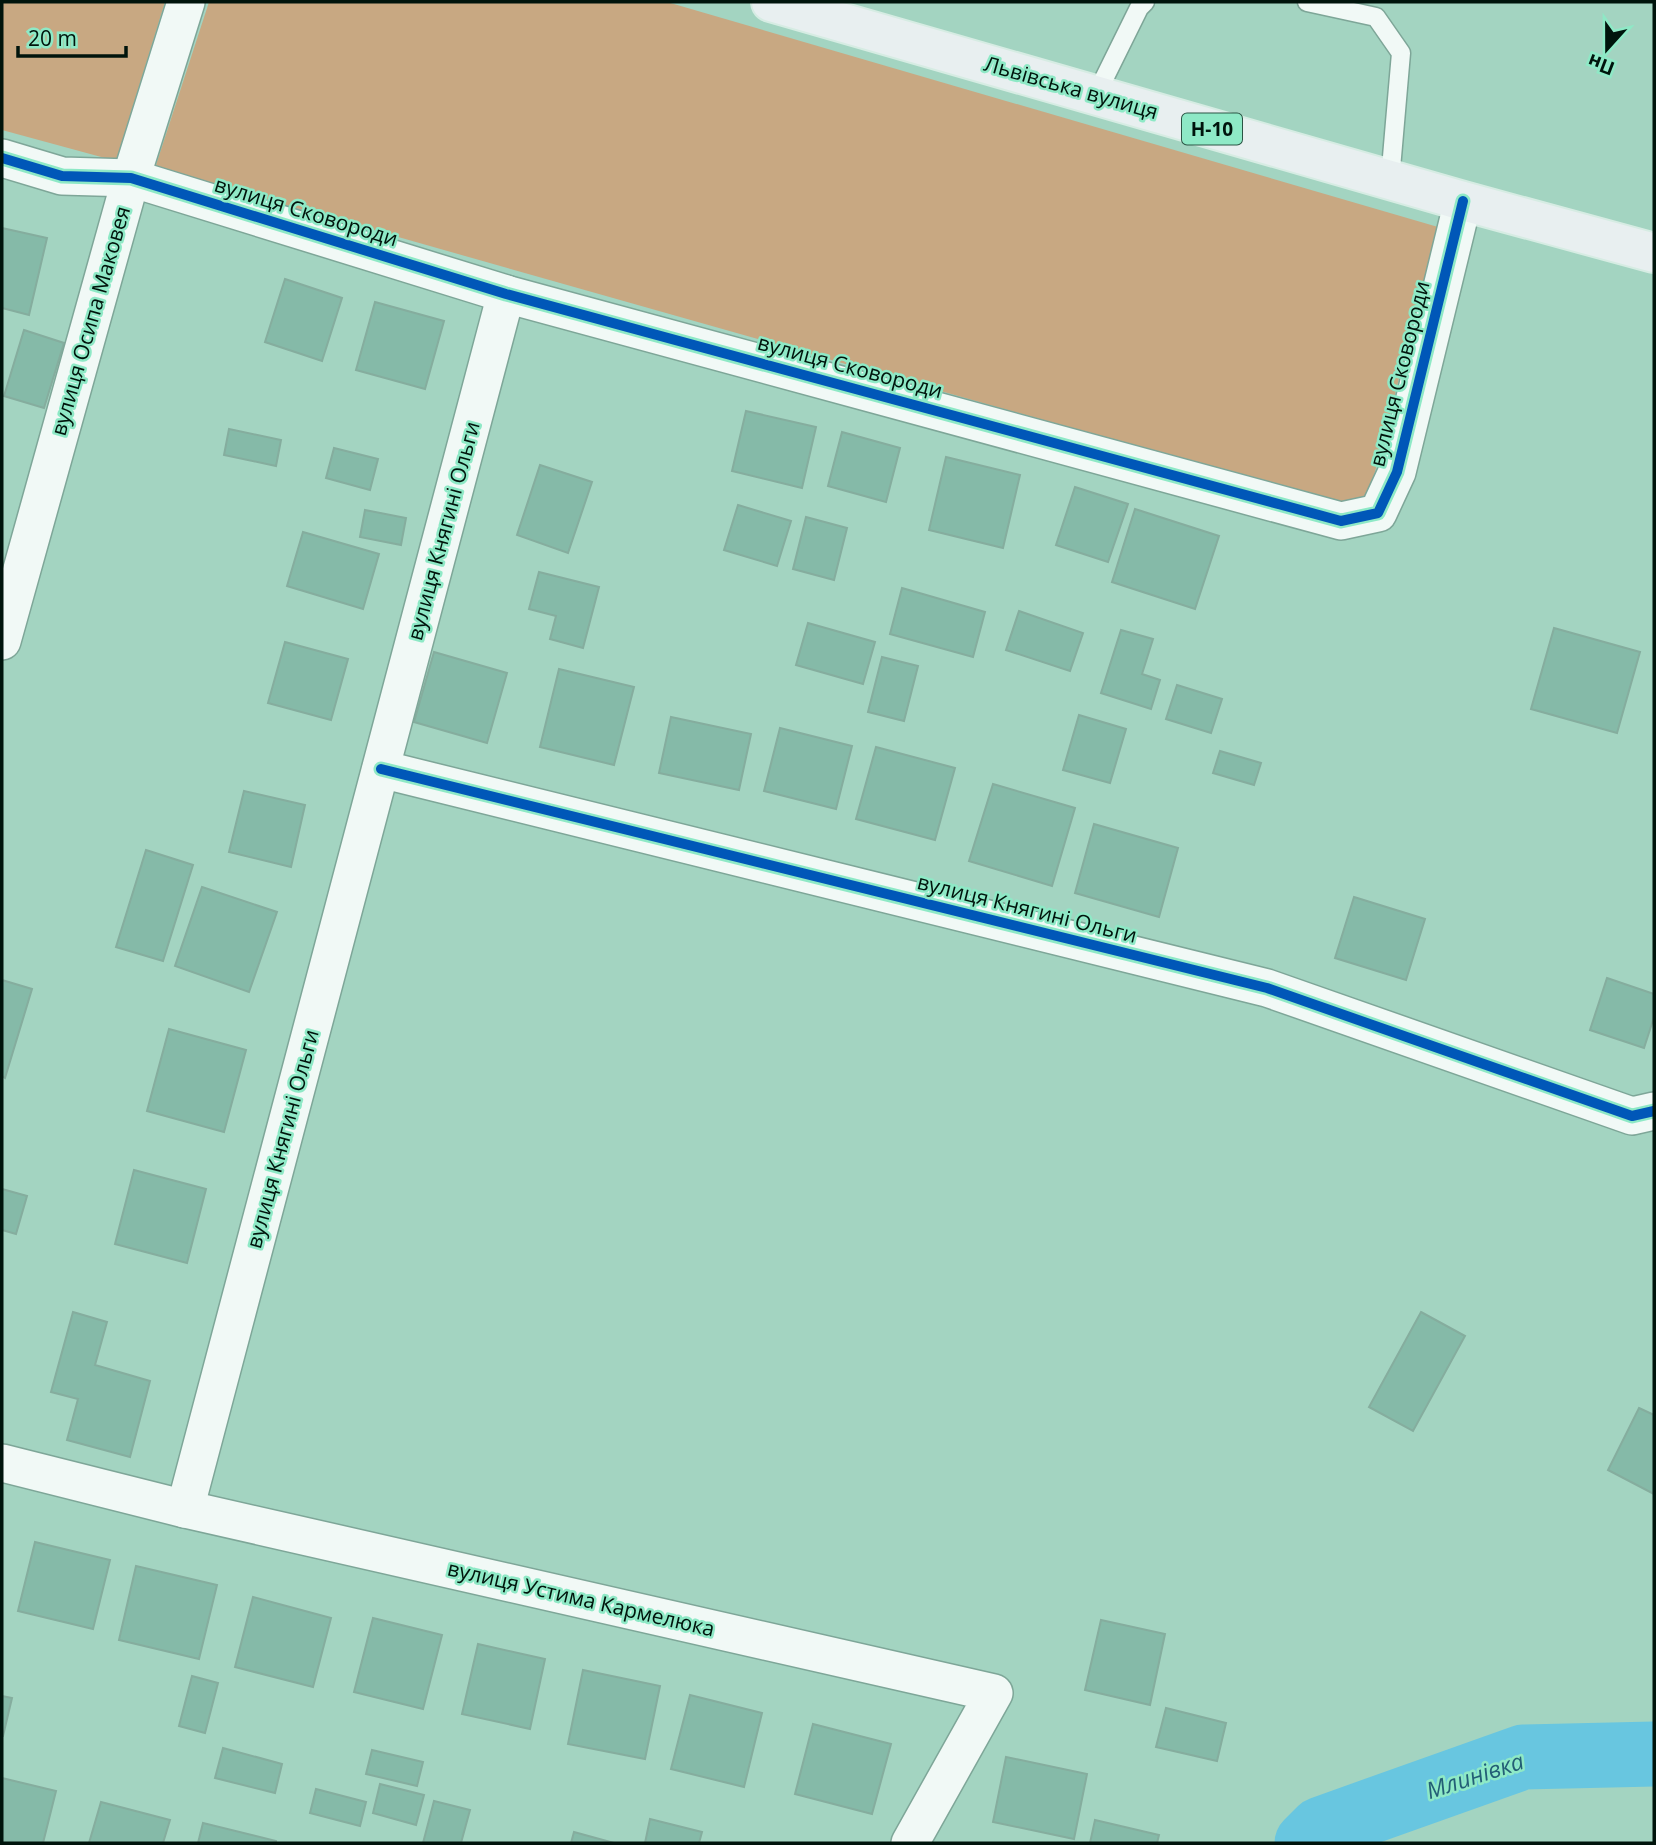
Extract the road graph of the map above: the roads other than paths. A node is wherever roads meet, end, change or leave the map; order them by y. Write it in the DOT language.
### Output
graph roads {
  1 [pos="186,2"];
  2 [pos="771,2"];
  3 [pos="1145,2"];
  4 [pos="1307,2"];
  5 [pos="1096,95"];
  6 [pos="2,158"];
  7 [pos="131,178"];
  8 [pos="1390,180"];
  9 [pos="1464,201"];
  10 [pos="1654,253"];
  11 [pos="506,293"];
  12 [pos="2,641"];
  13 [pos="381,769"];
  14 [pos="1654,1111"];
  15 [pos="2,1463"];
  16 [pos="186,1509"];
  17 [pos="910,1843"];
  1 -- 7 [label="street, вулиця Осипа Маковея"];
  2 -- 5 [label="main road, Львівська вулиця / Н-10"];
  3 -- 5 [label="lane"];
  4 -- 8 [label="lane"];
  5 -- 8 [label="main road, Львівська вулиця / Н-10"];
  6 -- 7 [label="street, вулиця Сковороди"];
  7 -- 11 [label="street, вулиця Сковороди"];
  7 -- 12 [label="street, вулиця Осипа Маковея"];
  8 -- 9 [label="main road, Львівська вулиця / Н-10"];
  9 -- 10 [label="main road, Львівська вулиця / Н-10"];
  9 -- 11 [label="street, вулиця Сковороди"];
  11 -- 13 [label="street, вулиця Княгині Ольги"];
  13 -- 14 [label="street, вулиця Княгині Ольги"];
  13 -- 16 [label="street, вулиця Княгині Ольги"];
  15 -- 16 [label="street, вулиця Устима Кармелюка"];
  16 -- 17 [label="street, вулиця Устима Кармелюка"];
}
